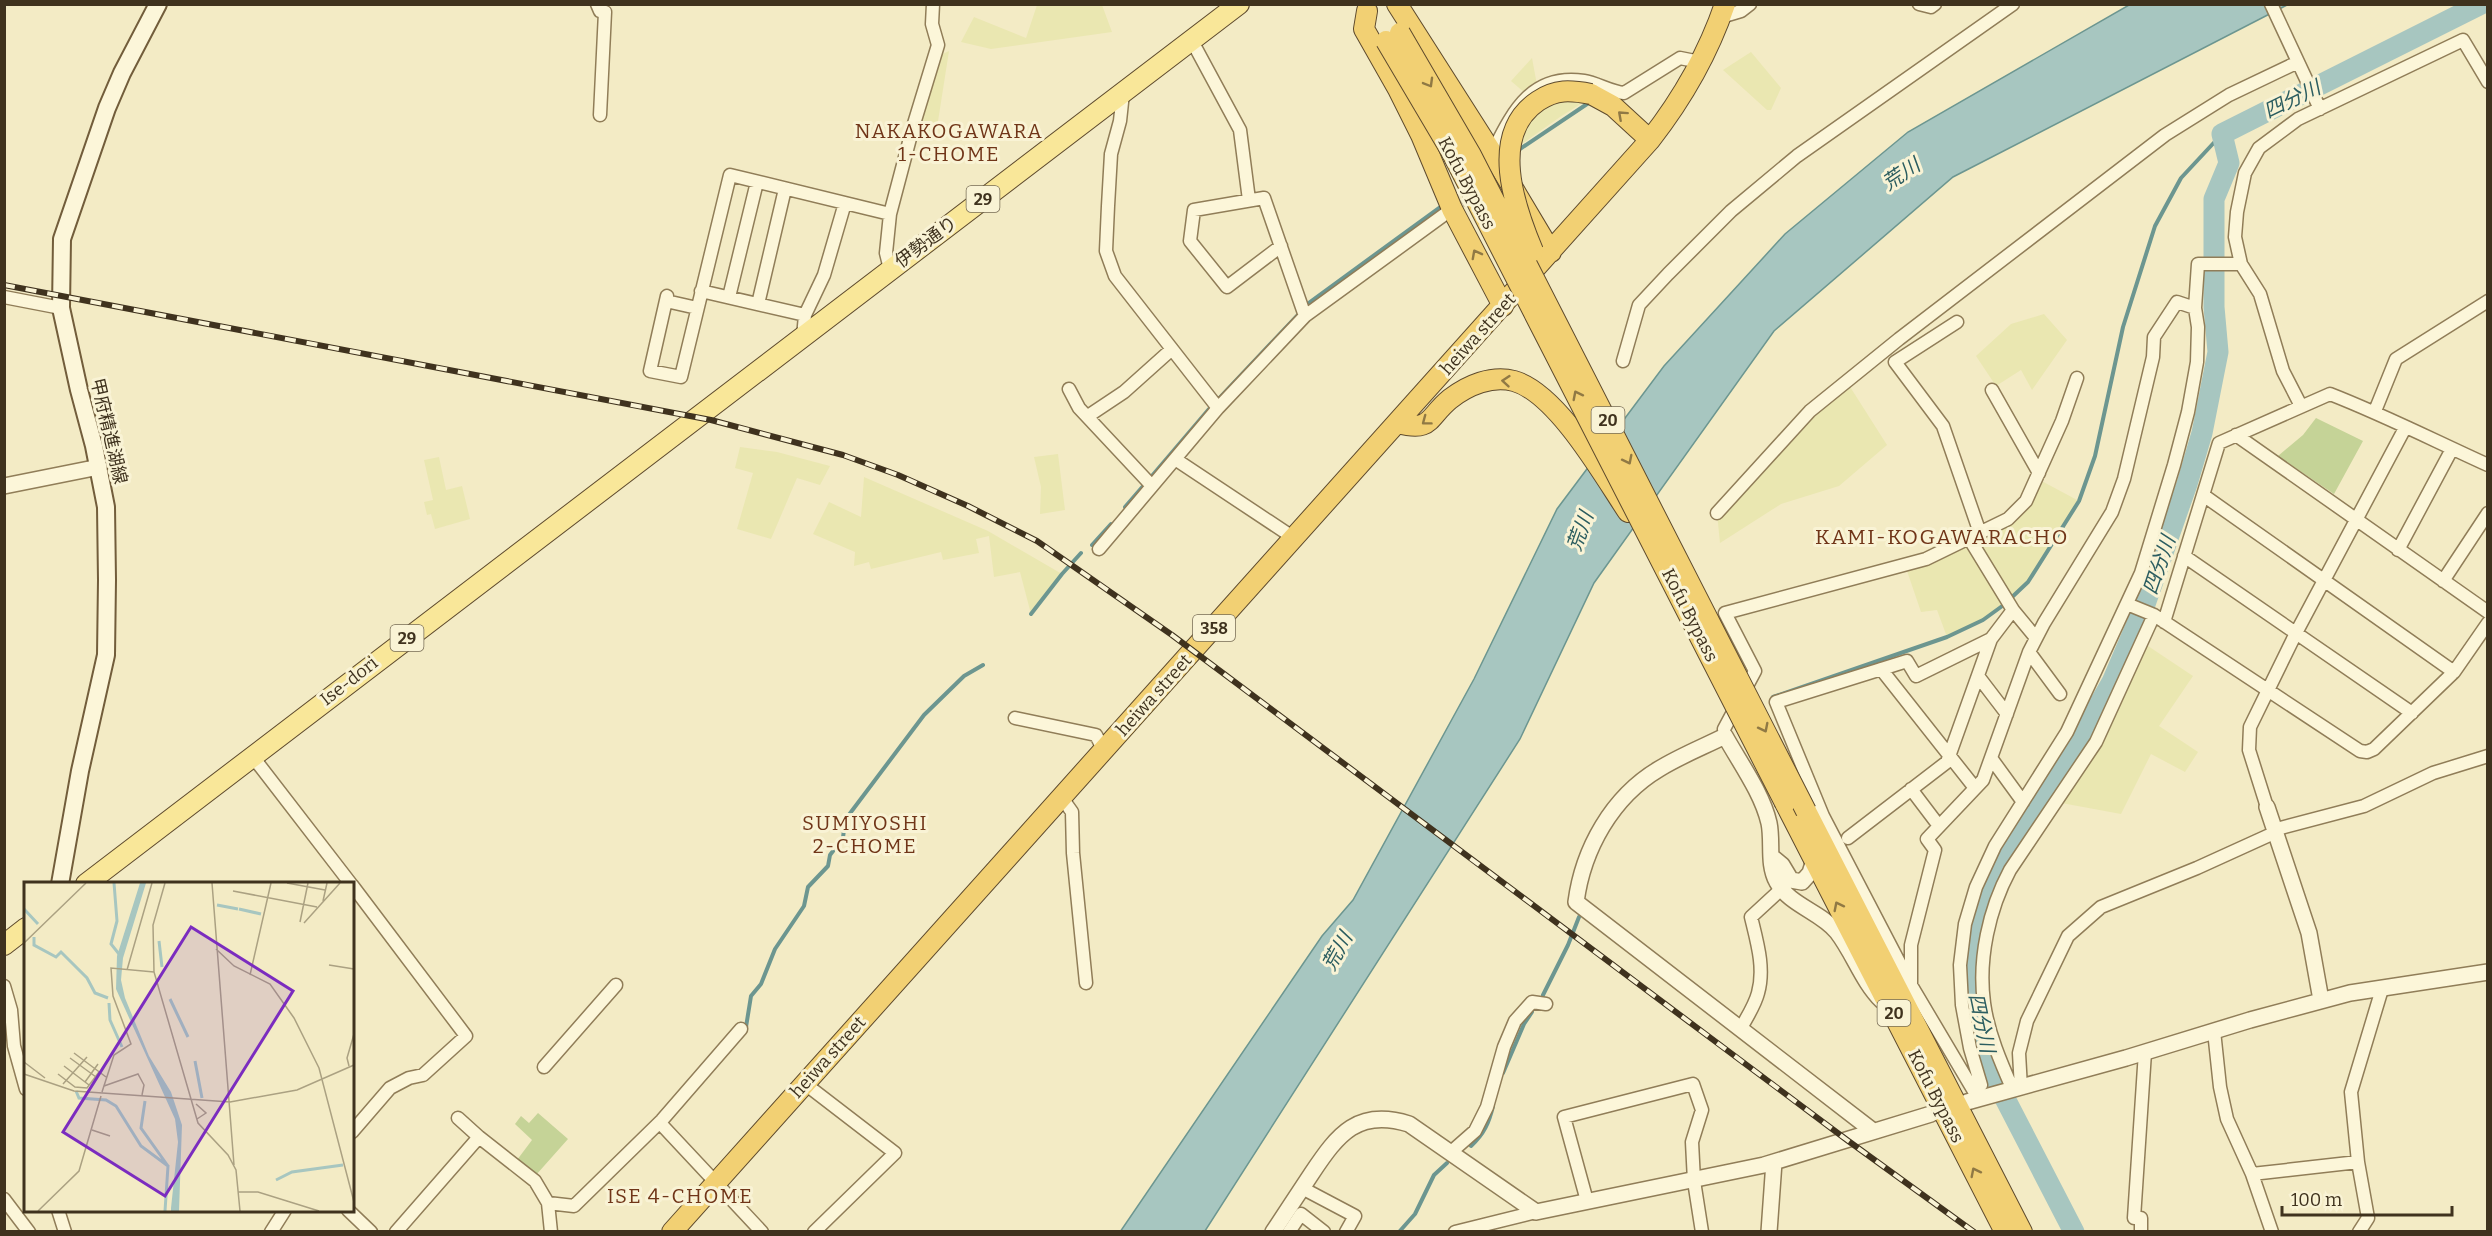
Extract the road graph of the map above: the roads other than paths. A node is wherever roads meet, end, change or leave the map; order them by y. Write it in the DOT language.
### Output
graph roads {
  1 [pos="159,4"];
  2 [pos="597,4"];
  3 [pos="933,4"];
  4 [pos="1239,4"];
  5 [pos="1397,4"];
  6 [pos="1750,4"];
  7 [pos="1919,4"];
  8 [pos="1935,4"];
  9 [pos="2013,4"];
  10 [pos="2271,4"];
  11 [pos="1370,7"];
  12 [pos="1723,11"];
  13 [pos="1393,37"];
  14 [pos="1192,41"];
  15 [pos="1700,62"];
  16 [pos="2298,62"];
  17 [pos="2487,82"];
  18 [pos="1123,93"];
  19 [pos="2320,109"];
  20 [pos="600,115"];
  21 [pos="1650,140"];
  22 [pos="1492,153"];
  23 [pos="757,182"];
  24 [pos="785,189"];
  25 [pos="1249,200"];
  26 [pos="845,203"];
  27 [pos="1452,209"];
  28 [pos="890,214"];
  29 [pos="1281,246"];
  30 [pos="1551,252"];
  31 [pos="2241,264"];
  32 [pos="890,269"];
  33 [pos="701,291"];
  34 [pos="4,297"];
  35 [pos="729,297"];
  36 [pos="2487,301"];
  37 [pos="758,304"];
  38 [pos="1503,306"];
  39 [pos="697,308"];
  40 [pos="2195,308"];
  41 [pos="61,309"];
  42 [pos="805,315"];
  43 [pos="1305,316"];
  44 [pos="1957,322"];
  45 [pos="803,337"];
  46 [pos="1172,349"];
  47 [pos="1623,362"];
  48 [pos="2077,378"];
  49 [pos="1069,389"];
  50 [pos="1992,390"];
  51 [pos="1593,391"];
  52 [pos="2301,406"];
  53 [pos="1218,408"];
  54 [pos="2375,411"];
  55 [pos="1088,416"];
  56 [pos="1398,423"];
  57 [pos="2405,428"];
  58 [pos="2236,435"];
  59 [pos="2452,449"];
  60 [pos="1175,459"];
  61 [pos="2487,465"];
  62 [pos="99,467"];
  63 [pos="2039,473"];
  64 [pos="4,486"];
  65 [pos="1152,486"];
  66 [pos="2203,495"];
  67 [pos="1717,513"];
  68 [pos="2487,513"];
  69 [pos="2356,520"];
  70 [pos="1980,533"];
  71 [pos="1294,538"];
  72 [pos="1969,538"];
  73 [pos="1099,549"];
  74 [pos="2398,550"];
  75 [pos="2184,556"];
  76 [pos="2324,580"];
  77 [pos="2443,581"];
  78 [pos="1673,583"];
  79 [pos="2129,605"];
  80 [pos="2012,609"];
  81 [pos="2487,612"];
  82 [pos="2156,617"];
  83 [pos="2487,623"];
  84 [pos="2296,633"];
  85 [pos="2036,638"];
  86 [pos="1991,639"];
  87 [pos="2029,652"];
  88 [pos="1881,669"];
  89 [pos="2454,672"];
  90 [pos="1978,676"];
  91 [pos="2268,691"];
  92 [pos="2060,694"];
  93 [pos="2412,713"];
  94 [pos="2007,714"];
  95 [pos="1015,718"];
  96 [pos="1725,736"];
  97 [pos="1104,751"];
  98 [pos="1950,756"];
  99 [pos="2487,756"];
  100 [pos="253,757"];
  101 [pos="1991,758"];
  102 [pos="1976,788"];
  103 [pos="1911,789"];
  104 [pos="1062,798"];
  105 [pos="2023,802"];
  106 [pos="2267,807"];
  107 [pos="1939,826"];
  108 [pos="2274,832"];
  109 [pos="1848,838"];
  110 [pos="1771,856"];
  111 [pos="1814,860"];
  112 [pos="60,882"];
  113 [pos="89,882"];
  114 [pos="350,882"];
  115 [pos="354,887"];
  116 [pos="1777,893"];
  117 [pos="24,930"];
  118 [pos="4,945"];
  119 [pos="2487,972"];
  120 [pos="1086,983"];
  121 [pos="616,985"];
  122 [pos="1911,985"];
  123 [pos="4,986"];
  124 [pos="2382,989"];
  125 [pos="2320,1000"];
  126 [pos="1546,1004"];
  127 [pos="1894,1014"];
  128 [pos="1741,1028"];
  129 [pos="741,1029"];
  130 [pos="2214,1030"];
  131 [pos="2145,1052"];
  132 [pos="543,1067"];
  133 [pos="24,1082"];
  134 [pos="804,1083"];
  135 [pos="2017,1089"];
  136 [pos="1978,1097"];
  137 [pos="1931,1114"];
  138 [pos="458,1118"];
  139 [pos="660,1123"];
  140 [pos="354,1130"];
  141 [pos="1873,1131"];
  142 [pos="479,1137"];
  143 [pos="1450,1153"];
  144 [pos="2358,1161"];
  145 [pos="1774,1162"];
  146 [pos="2252,1174"];
  147 [pos="1694,1180"];
  148 [pos="716,1182"];
  149 [pos="1302,1188"];
  150 [pos="4,1199"];
  151 [pos="1587,1201"];
  152 [pos="548,1203"];
  153 [pos="59,1212"];
  154 [pos="284,1212"];
  155 [pos="350,1212"];
  156 [pos="1536,1212"];
  157 [pos="2011,1226"];
  158 [pos="2360,1230"];
  159 [pos="29,1232"];
  160 [pos="65,1232"];
  161 [pos="271,1232"];
  162 [pos="371,1232"];
  163 [pos="396,1232"];
  164 [pos="551,1232"];
  165 [pos="672,1232"];
  166 [pos="762,1232"];
  167 [pos="814,1232"];
  168 [pos="1273,1232"];
  169 [pos="1289,1232"];
  170 [pos="1324,1232"];
  171 [pos="1346,1232"];
  172 [pos="1455,1232"];
  173 [pos="1702,1232"];
  174 [pos="1769,1232"];
  175 [pos="2141,1232"];
  176 [pos="2272,1232"];
  177 [pos="2346,1232"];
  1 -- 41 [label="main road, 甲府精進湖線"];
  2 -- 20 [label="street"];
  3 -- 28 [label="street"];
  4 -- 14 [label="main road, 伊勢通り / 29"];
  5 -- 22 [label="highway"];
  6 -- 12 [label="street"];
  7 -- 8 [label="street"];
  9 -- 47 [label="street"];
  10 -- 16 [label="street"];
  11 -- 13 [label="highway, Kofu Bypass / 20"];
  11 -- 27 [label="highway"];
  12 -- 15 [label="highway, heiwa street / 358"];
  13 -- 51 [label="highway, Kofu Bypass / 20, one-way, bridge"];
  78 -- 13 [label="highway, Kofu Bypass / 20, one-way, bridge"];
  14 -- 18 [label="main road, 伊勢通り / 29"];
  14 -- 25 [label="street"];
  15 -- 21 [label="highway, heiwa street / 358"];
  15 -- 22 [label="street"];
  16 -- 19 [label="street"];
  16 -- 67 [label="street"];
  17 -- 19 [label="street"];
  18 -- 32 [label="main road, 伊勢通り / 29"];
  18 -- 46 [label="street"];
  19 -- 31 [label="street"];
  21 -- 30 [label="highway, heiwa street / 358"];
  21 -- 51 [label="highway, one-way, bridge"];
  22 -- 30 [label="highway"];
  23 -- 24 [label="street"];
  23 -- 33 [label="street"];
  23 -- 35 [label="street"];
  24 -- 26 [label="street"];
  24 -- 37 [label="street"];
  25 -- 29 [label="street"];
  25 -- 29 [label="street"];
  26 -- 28 [label="street"];
  26 -- 42 [label="street"];
  38 -- 27 [label="highway, one-way"];
  27 -- 43 [label="street"];
  28 -- 32 [label="street"];
  29 -- 43 [label="street"];
  30 -- 38 [label="highway, heiwa street / 358"];
  31 -- 40 [label="street"];
  31 -- 52 [label="street"];
  32 -- 45 [label="main road, 伊勢通り / 29"];
  33 -- 35 [label="street"];
  33 -- 39 [label="street"];
  34 -- 41 [label="street"];
  35 -- 37 [label="street"];
  36 -- 54 [label="street"];
  37 -- 42 [label="street"];
  38 -- 56 [label="highway, heiwa street / 358"];
  39 -- 39 [label="street"];
  40 -- 79 [label="street"];
  40 -- 85 [label="street"];
  41 -- 62 [label="main road, 甲府精進湖線"];
  42 -- 45 [label="street"];
  43 -- 53 [label="street"];
  44 -- 70 [label="street"];
  45 -- 100 [label="main road, Ise-dori / 29"];
  46 -- 53 [label="street"];
  46 -- 55 [label="street"];
  48 -- 63 [label="street"];
  49 -- 55 [label="street"];
  50 -- 63 [label="street"];
  51 -- 157 [label="highway, Kofu Bypass / 20, one-way, bridge"];
  52 -- 54 [label="street"];
  52 -- 58 [label="street"];
  53 -- 60 [label="street"];
  54 -- 57 [label="street"];
  55 -- 65 [label="street"];
  56 -- 71 [label="highway, heiwa street / 358"];
  78 -- 56 [label="highway, one-way, bridge"];
  57 -- 59 [label="street"];
  57 -- 69 [label="street"];
  58 -- 66 [label="street"];
  58 -- 69 [label="street"];
  59 -- 61 [label="street"];
  59 -- 74 [label="street"];
  60 -- 65 [label="street"];
  60 -- 71 [label="street"];
  62 -- 64 [label="street"];
  62 -- 112 [label="main road, 甲府精進湖線"];
  63 -- 70 [label="street"];
  65 -- 73 [label="street"];
  66 -- 75 [label="street"];
  66 -- 76 [label="street"];
  68 -- 77 [label="street"];
  69 -- 74 [label="street"];
  69 -- 76 [label="street"];
  70 -- 72 [label="street"];
  71 -- 97 [label="highway, heiwa street / 358"];
  72 -- 80 [label="street"];
  72 -- 96 [label="street"];
  74 -- 77 [label="street"];
  75 -- 82 [label="street"];
  75 -- 84 [label="street"];
  76 -- 84 [label="street"];
  76 -- 89 [label="street"];
  77 -- 81 [label="street"];
  78 -- 111 [label="highway, Kofu Bypass / 20, bridge"];
  79 -- 82 [label="street"];
  79 -- 105 [label="street"];
  80 -- 85 [label="street"];
  80 -- 86 [label="street"];
  82 -- 91 [label="street"];
  82 -- 135 [label="street"];
  83 -- 89 [label="street"];
  84 -- 91 [label="street"];
  84 -- 93 [label="street"];
  85 -- 87 [label="street"];
  86 -- 88 [label="street"];
  86 -- 90 [label="street"];
  87 -- 92 [label="street"];
  87 -- 94 [label="street"];
  88 -- 98 [label="street"];
  88 -- 122 [label="street"];
  89 -- 93 [label="street"];
  90 -- 94 [label="street"];
  90 -- 98 [label="street"];
  91 -- 93 [label="street"];
  91 -- 106 [label="street"];
  94 -- 101 [label="street"];
  95 -- 97 [label="street"];
  96 -- 110 [label="street"];
  96 -- 128 [label="street"];
  97 -- 104 [label="highway, heiwa street / 358"];
  98 -- 102 [label="street"];
  98 -- 103 [label="street"];
  99 -- 108 [label="street"];
  100 -- 113 [label="main road, Ise-dori / 29"];
  100 -- 114 [label="street"];
  101 -- 102 [label="street"];
  101 -- 105 [label="street"];
  102 -- 107 [label="street"];
  103 -- 107 [label="street"];
  103 -- 109 [label="street"];
  104 -- 120 [label="street"];
  104 -- 134 [label="highway, heiwa street / 358"];
  105 -- 136 [label="street"];
  106 -- 108 [label="street"];
  107 -- 122 [label="street"];
  108 -- 125 [label="street"];
  108 -- 135 [label="street"];
  110 -- 111 [label="street"];
  110 -- 127 [label="street"];
  127 -- 111 [label="highway, Kofu Bypass / 20, one-way"];
  115 -- 140 [label="street"];
  116 -- 128 [label="street"];
  117 -- 118 [label="main road"];
  119 -- 124 [label="street"];
  121 -- 132 [label="street"];
  122 -- 136 [label="street"];
  123 -- 133 [label="street"];
  124 -- 125 [label="street"];
  124 -- 144 [label="street"];
  125 -- 130 [label="street"];
  126 -- 143 [label="street"];
  157 -- 127 [label="highway, Kofu Bypass / 20, one-way"];
  128 -- 141 [label="street"];
  129 -- 139 [label="street"];
  130 -- 131 [label="street"];
  130 -- 146 [label="street"];
  131 -- 135 [label="street"];
  131 -- 175 [label="street"];
  134 -- 148 [label="highway, heiwa street / 358"];
  134 -- 167 [label="street"];
  135 -- 136 [label="street"];
  137 -- 141 [label="street"];
  138 -- 142 [label="street"];
  139 -- 148 [label="street"];
  139 -- 152 [label="street"];
  141 -- 145 [label="street"];
  142 -- 152 [label="street"];
  142 -- 163 [label="street"];
  143 -- 149 [label="street"];
  143 -- 156 [label="street"];
  144 -- 146 [label="street"];
  144 -- 158 [label="street"];
  145 -- 147 [label="street"];
  145 -- 174 [label="street"];
  146 -- 176 [label="street"];
  147 -- 151 [label="street"];
  147 -- 151 [label="street"];
  147 -- 173 [label="street"];
  148 -- 165 [label="highway, heiwa street / 358"];
  148 -- 166 [label="street"];
  149 -- 168 [label="street"];
  149 -- 171 [label="street"];
  150 -- 159 [label="street"];
  151 -- 156 [label="street"];
  152 -- 164 [label="street"];
  153 -- 160 [label="street"];
  154 -- 161 [label="street"];
  155 -- 162 [label="street"];
  156 -- 172 [label="street"];
  158 -- 177 [label="street"];
  169 -- 170 [label="street"];
}
